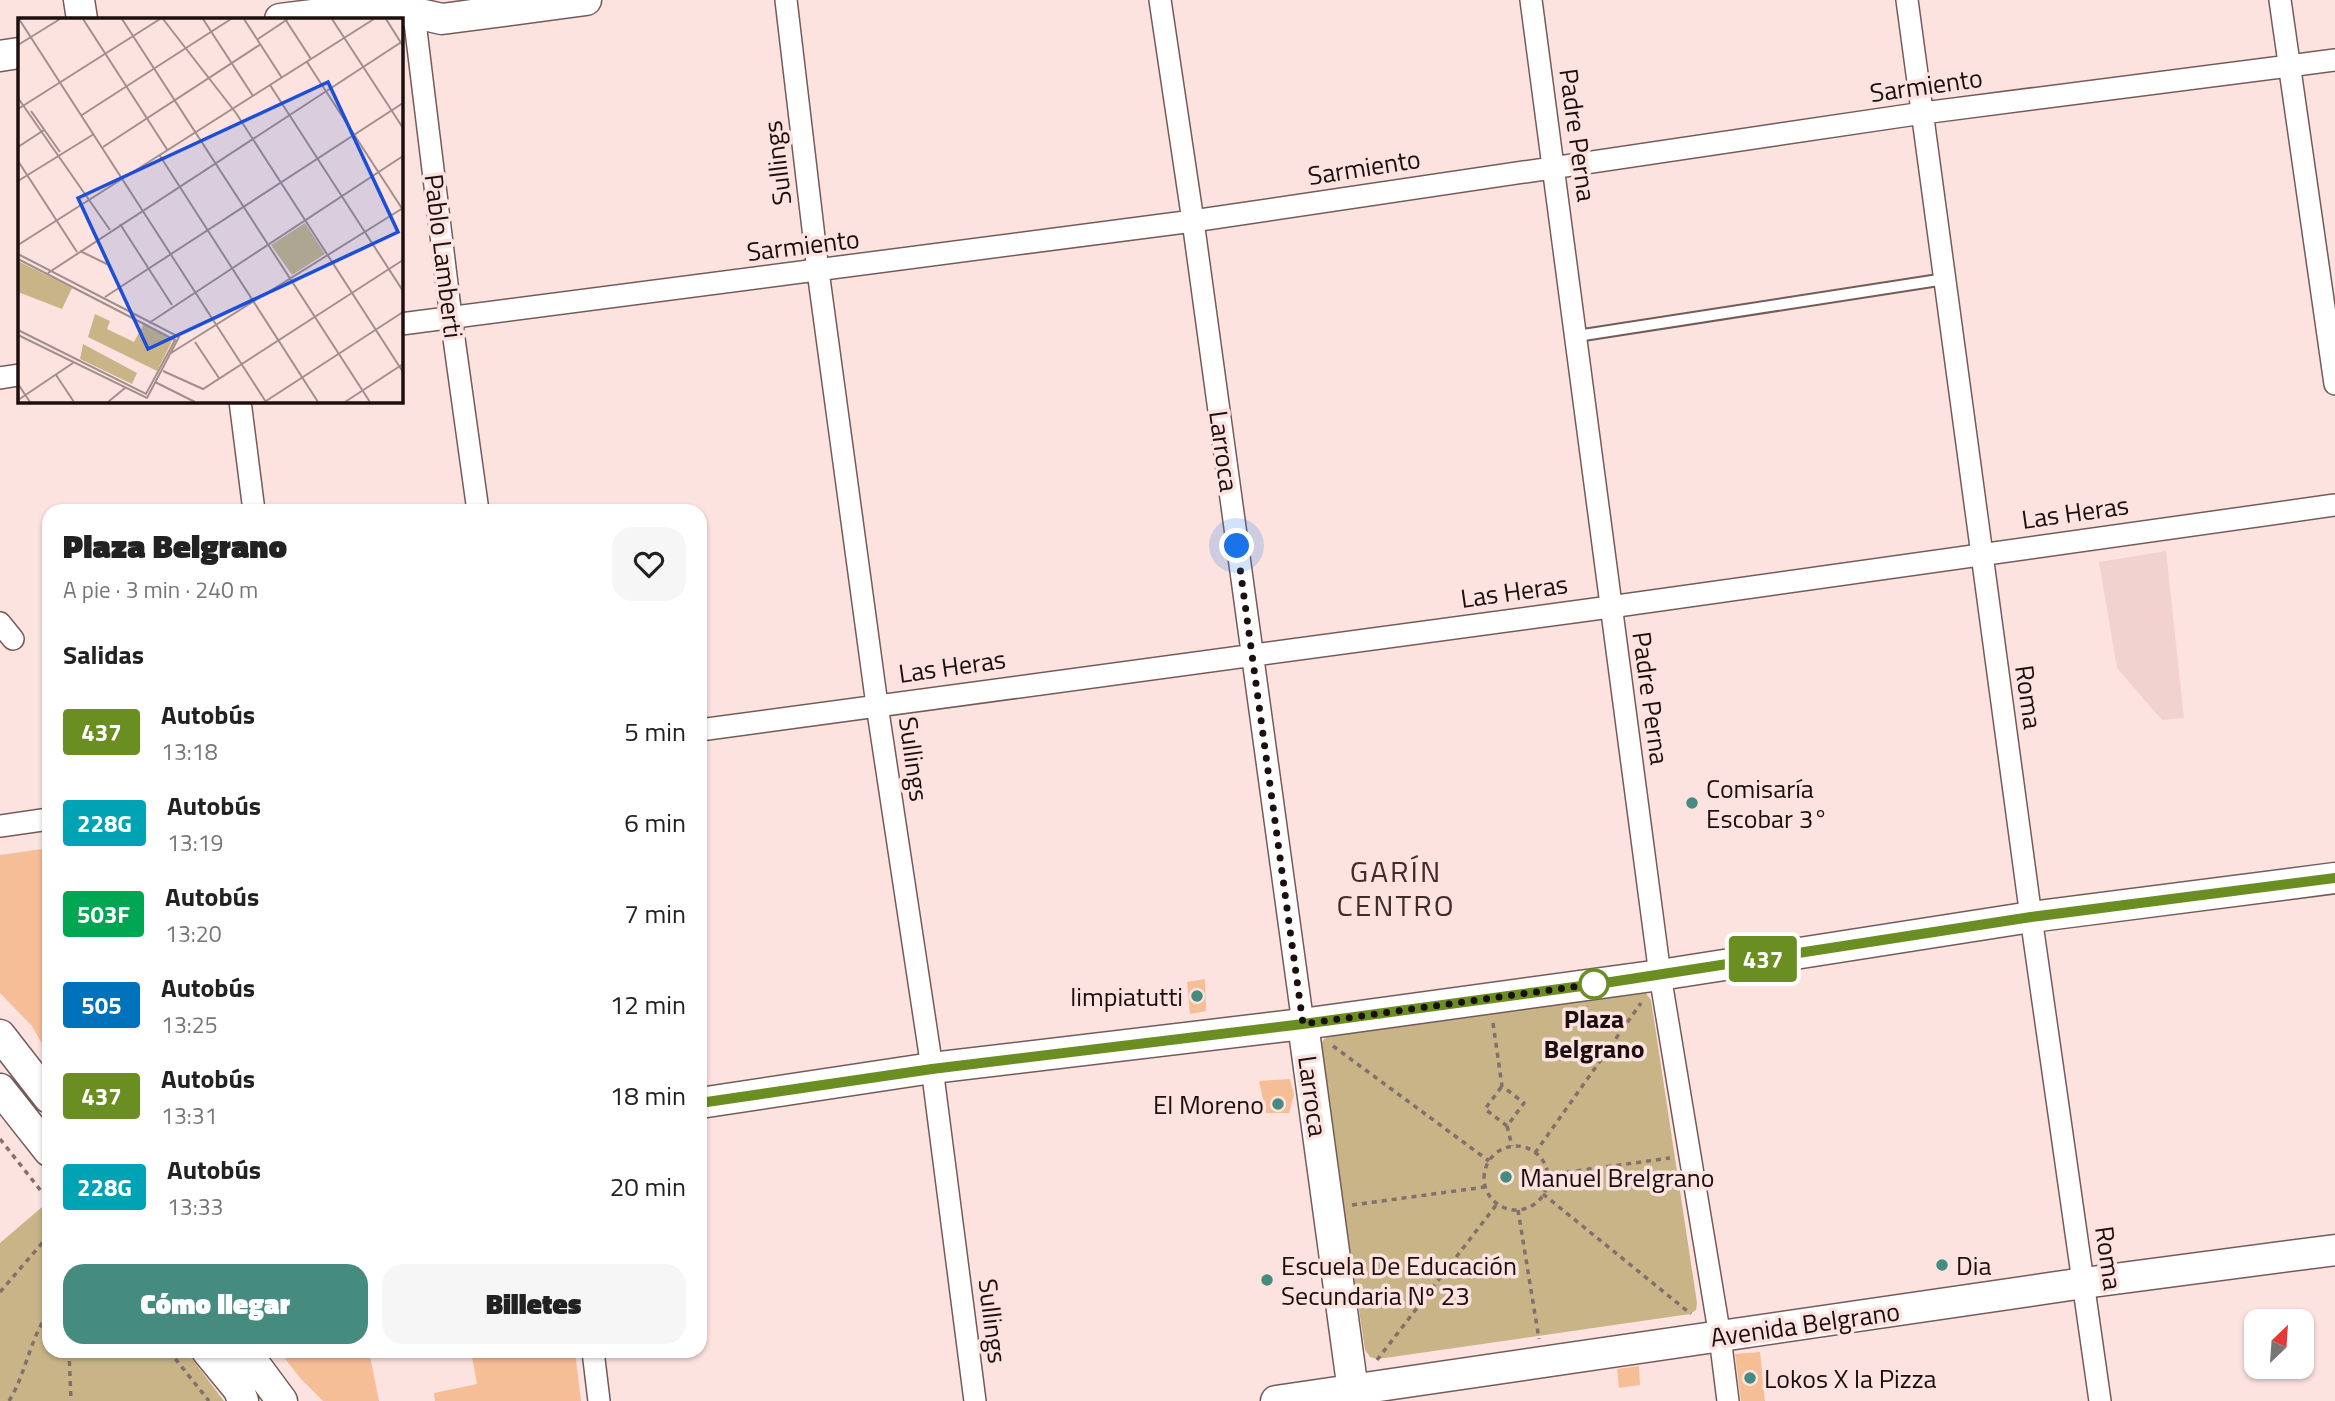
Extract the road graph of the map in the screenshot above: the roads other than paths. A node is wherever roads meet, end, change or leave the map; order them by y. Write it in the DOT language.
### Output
graph roads {
  1 [pos="79,0"];
  2 [pos="586,0"];
  3 [pos="786,0"];
  4 [pos="1160,0"];
  5 [pos="1531,0"];
  6 [pos="1907,0"];
  7 [pos="2280,0"];
  8 [pos="413,7"];
  9 [pos="82,18"];
  10 [pos="288,18"];
  11 [pos="18,53"];
  12 [pos="0,56"];
  13 [pos="2335,60"];
  14 [pos="2290,67"];
  15 [pos="1923,113"];
  16 [pos="1554,167"];
  17 [pos="1193,221"];
  18 [pos="818,271"];
  19 [pos="1945,279"];
  20 [pos="451,317"];
  21 [pos="402,324"];
  22 [pos="1577,335"];
  23 [pos="18,375"];
  24 [pos="0,378"];
  25 [pos="2335,384"];
  26 [pos="240,402"];
  27 [pos="253,504"];
  28 [pos="477,504"];
  29 [pos="2335,505"];
  30 [pos="1982,554"];
  31 [pos="1611,607"];
  32 [pos="1251,655"];
  33 [pos="877,705"];
  34 [pos="707,729"];
  35 [pos="42,819"];
  36 [pos="0,825"];
  37 [pos="2335,878"];
  38 [pos="2031,917"];
  39 [pos="1660,975"];
  40 [pos="1303,1024"];
  41 [pos="0,1035"];
  42 [pos="932,1069"];
  43 [pos="0,1089"];
  44 [pos="42,1089"];
  45 [pos="707,1102"];
  46 [pos="42,1142"];
  47 [pos="2335,1250"];
  48 [pos="2084,1283"];
  49 [pos="1720,1337"];
  50 [pos="213,1358"];
  51 [pos="250,1358"];
  52 [pos="594,1358"];
  53 [pos="1354,1396"];
  54 [pos="243,1401"];
  55 [pos="282,1401"];
  56 [pos="600,1401"];
  57 [pos="975,1401"];
  58 [pos="1276,1401"];
  59 [pos="1728,1401"];
  60 [pos="2100,1401"];
  1 -- 9 [label="street"];
  2 -- 8 [label="street"];
  3 -- 18 [label="street, Sullings"];
  4 -- 17 [label="street, Larroca"];
  5 -- 16 [label="street, Padre Perna"];
  6 -- 15 [label="street, Roma"];
  7 -- 14 [label="street"];
  8 -- 10 [label="street"];
  8 -- 20 [label="street, Pablo Lamberti"];
  11 -- 12 [label="street"];
  13 -- 14 [label="street, Sarmiento"];
  14 -- 15 [label="street, Sarmiento"];
  14 -- 25 [label="street"];
  15 -- 16 [label="street, Sarmiento"];
  15 -- 19 [label="street, Roma"];
  16 -- 17 [label="street, Sarmiento"];
  16 -- 22 [label="street, Padre Perna"];
  17 -- 18 [label="street, Sarmiento"];
  17 -- 32 [label="street, Larroca"];
  18 -- 20 [label="street, Sarmiento"];
  18 -- 33 [label="street, Sullings"];
  19 -- 22 [label="lane"];
  19 -- 30 [label="street, Roma"];
  20 -- 21 [label="street, Sarmiento"];
  20 -- 28 [label="street, Pablo Lamberti"];
  22 -- 31 [label="street, Padre Perna"];
  23 -- 24 [label="street"];
  26 -- 27 [label="street"];
  29 -- 30 [label="street, Las Heras"];
  30 -- 31 [label="street, Las Heras"];
  30 -- 38 [label="street, Roma"];
  31 -- 32 [label="street, Las Heras"];
  31 -- 39 [label="street, Padre Perna"];
  32 -- 33 [label="street, Las Heras"];
  32 -- 40 [label="street, Larroca"];
  33 -- 34 [label="street, Las Heras"];
  33 -- 42 [label="street, Sullings"];
  35 -- 36 [label="street"];
  37 -- 38 [label="street"];
  38 -- 39 [label="street"];
  38 -- 48 [label="street, Roma"];
  39 -- 40 [label="street"];
  39 -- 49 [label="street, Padre Perna"];
  40 -- 42 [label="street"];
  40 -- 53 [label="street, Larroca"];
  41 -- 44 [label="street"];
  42 -- 45 [label="street"];
  42 -- 57 [label="street, Sullings"];
  43 -- 46 [label="street"];
  47 -- 48 [label="street, Avenida Belgrano"];
  48 -- 49 [label="street, Avenida Belgrano"];
  48 -- 60 [label="street, Roma"];
  49 -- 53 [label="street, Avenida Belgrano"];
  49 -- 59 [label="street, Padre Perna"];
  50 -- 54 [label="street"];
  51 -- 55 [label="street"];
  52 -- 56 [label="street"];
  53 -- 58 [label="street, Avenida Belgrano"];
}
